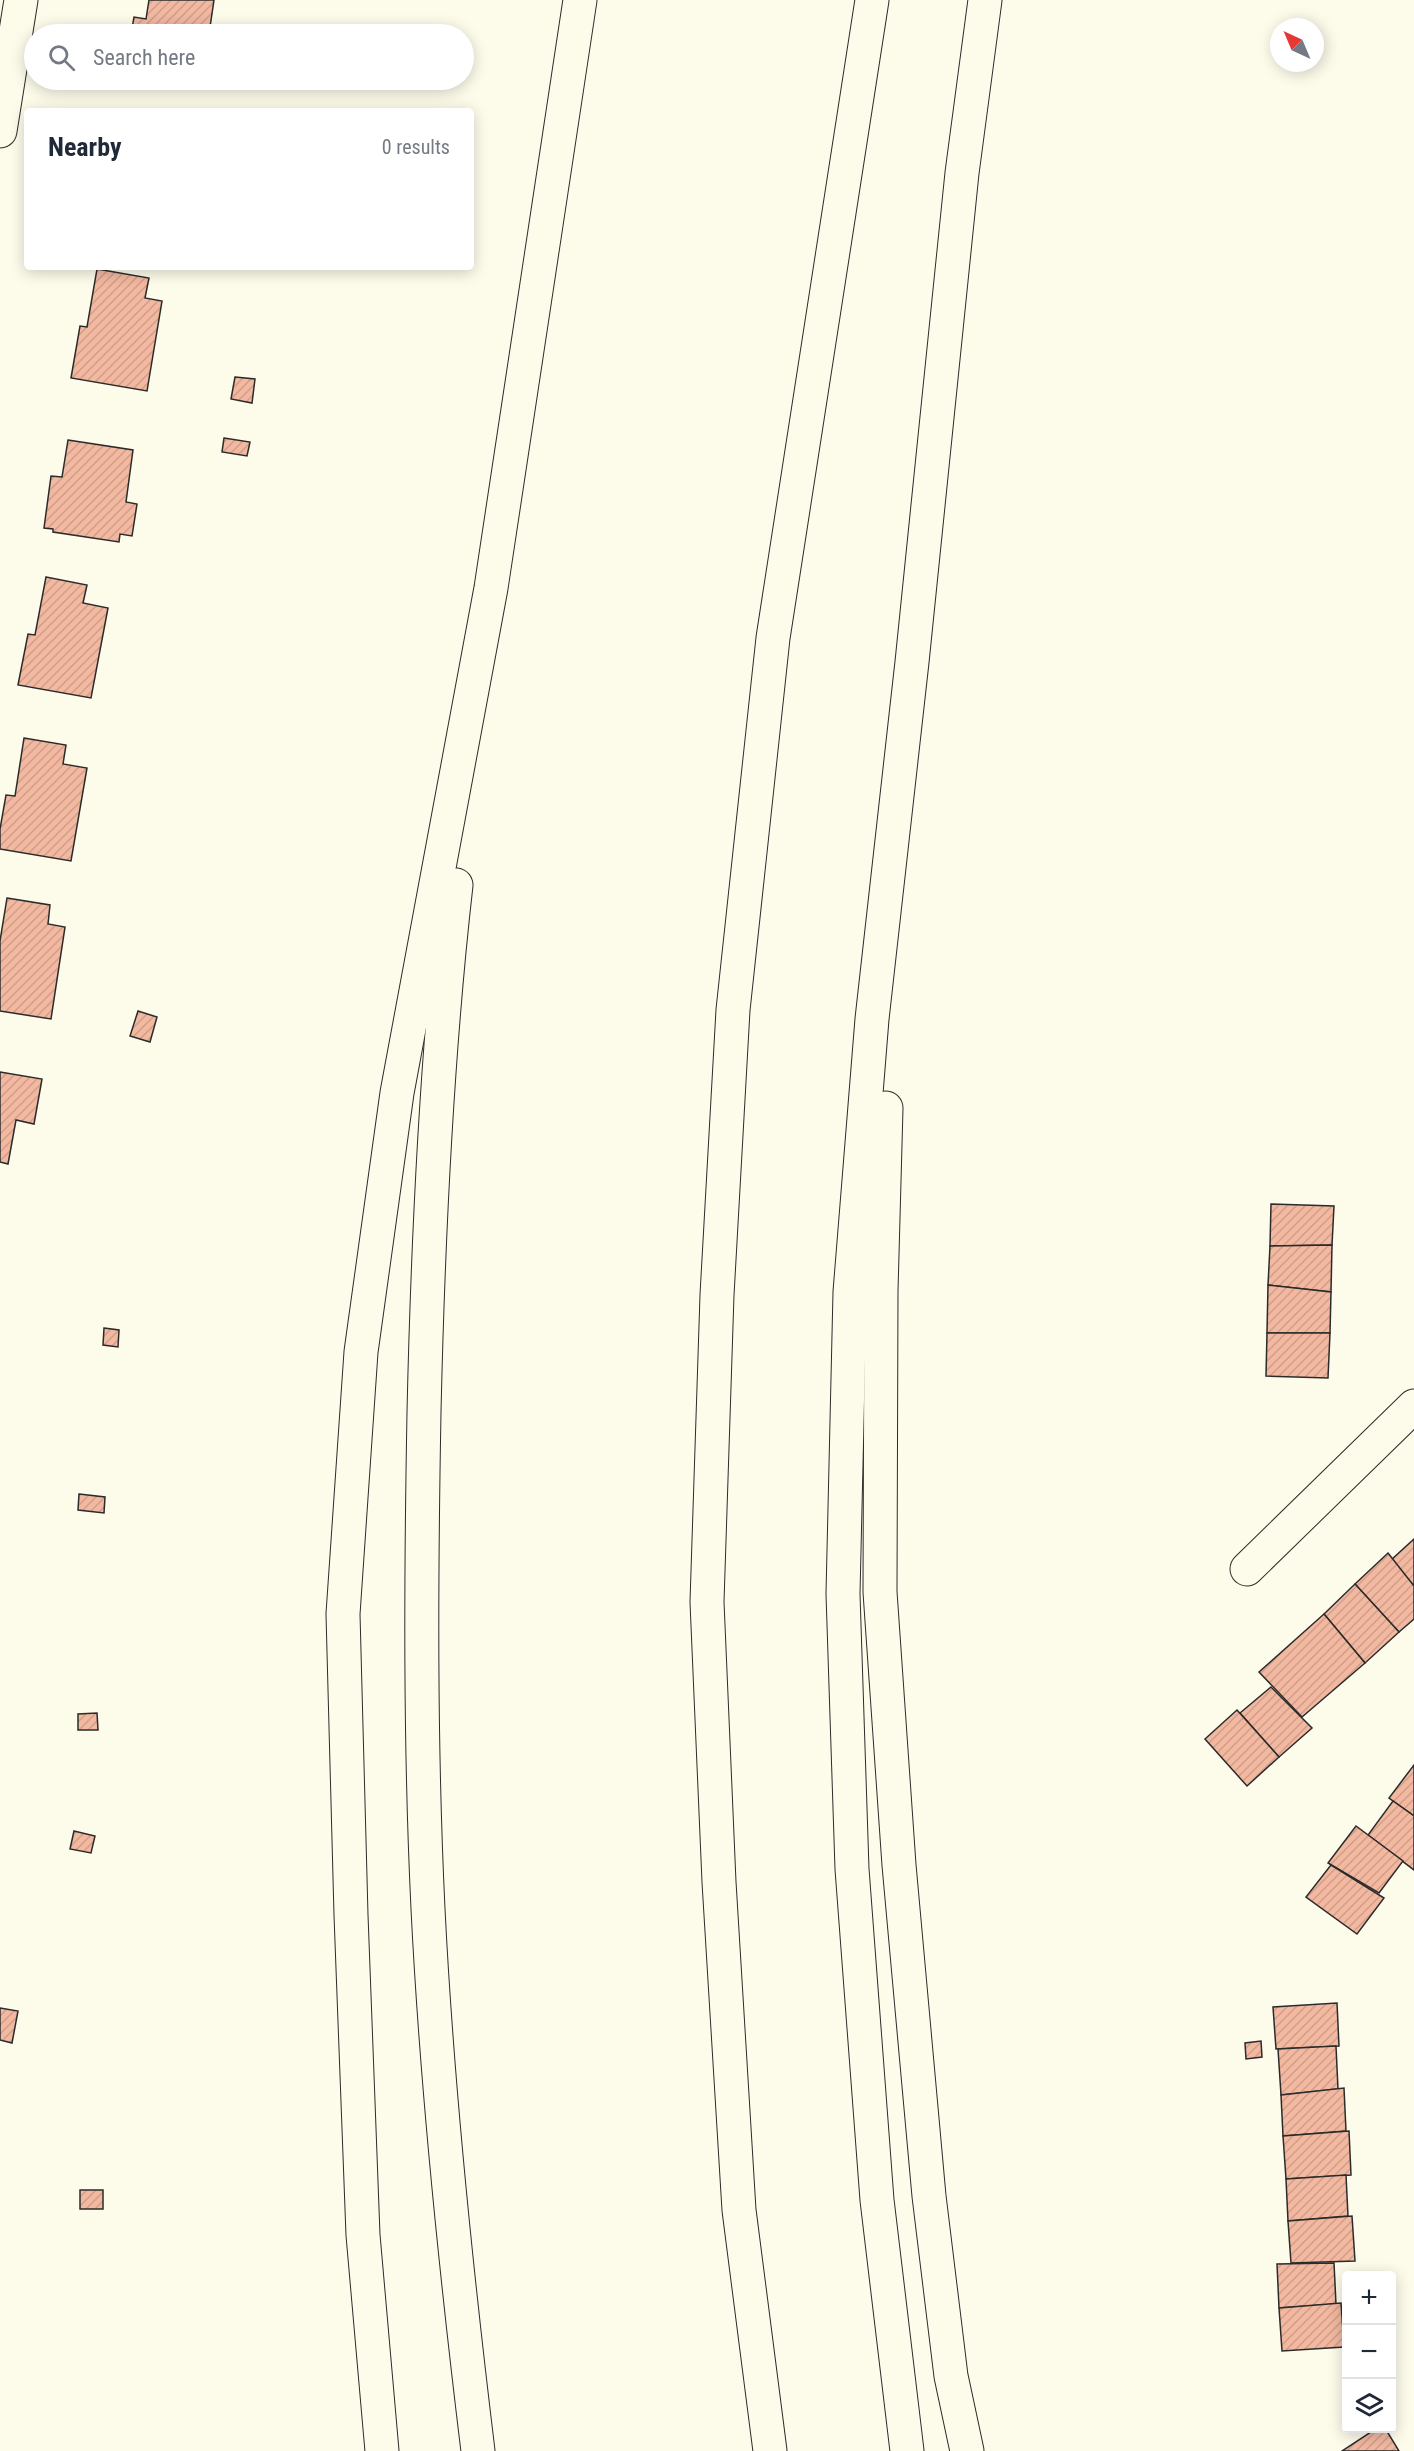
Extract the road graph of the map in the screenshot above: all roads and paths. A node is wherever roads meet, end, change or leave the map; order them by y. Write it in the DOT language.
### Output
graph roads {
  1 [pos="21,0"];
  2 [pos="580,0"];
  3 [pos="872,0"];
  4 [pos="985,0"];
  5 [pos="0,131"];
  6 [pos="491,588"];
  7 [pos="912,662"];
  8 [pos="1414,1407"];
  9 [pos="1247,1569"];
  10 [pos="382,2451"];
  11 [pos="477,2451"];
  12 [pos="770,2451"];
  13 [pos="907,2451"];
  14 [pos="967,2451"];
  1 -- 5 [label="main road"];
  2 -- 6 [label="main road"];
  3 -- 12 [label="main road"];
  4 -- 7 [label="main road"];
  6 -- 10 [label="main road"];
  6 -- 11 [label="main road"];
  7 -- 13 [label="main road"];
  7 -- 14 [label="main road"];
  8 -- 9 [label="main road"];
}
